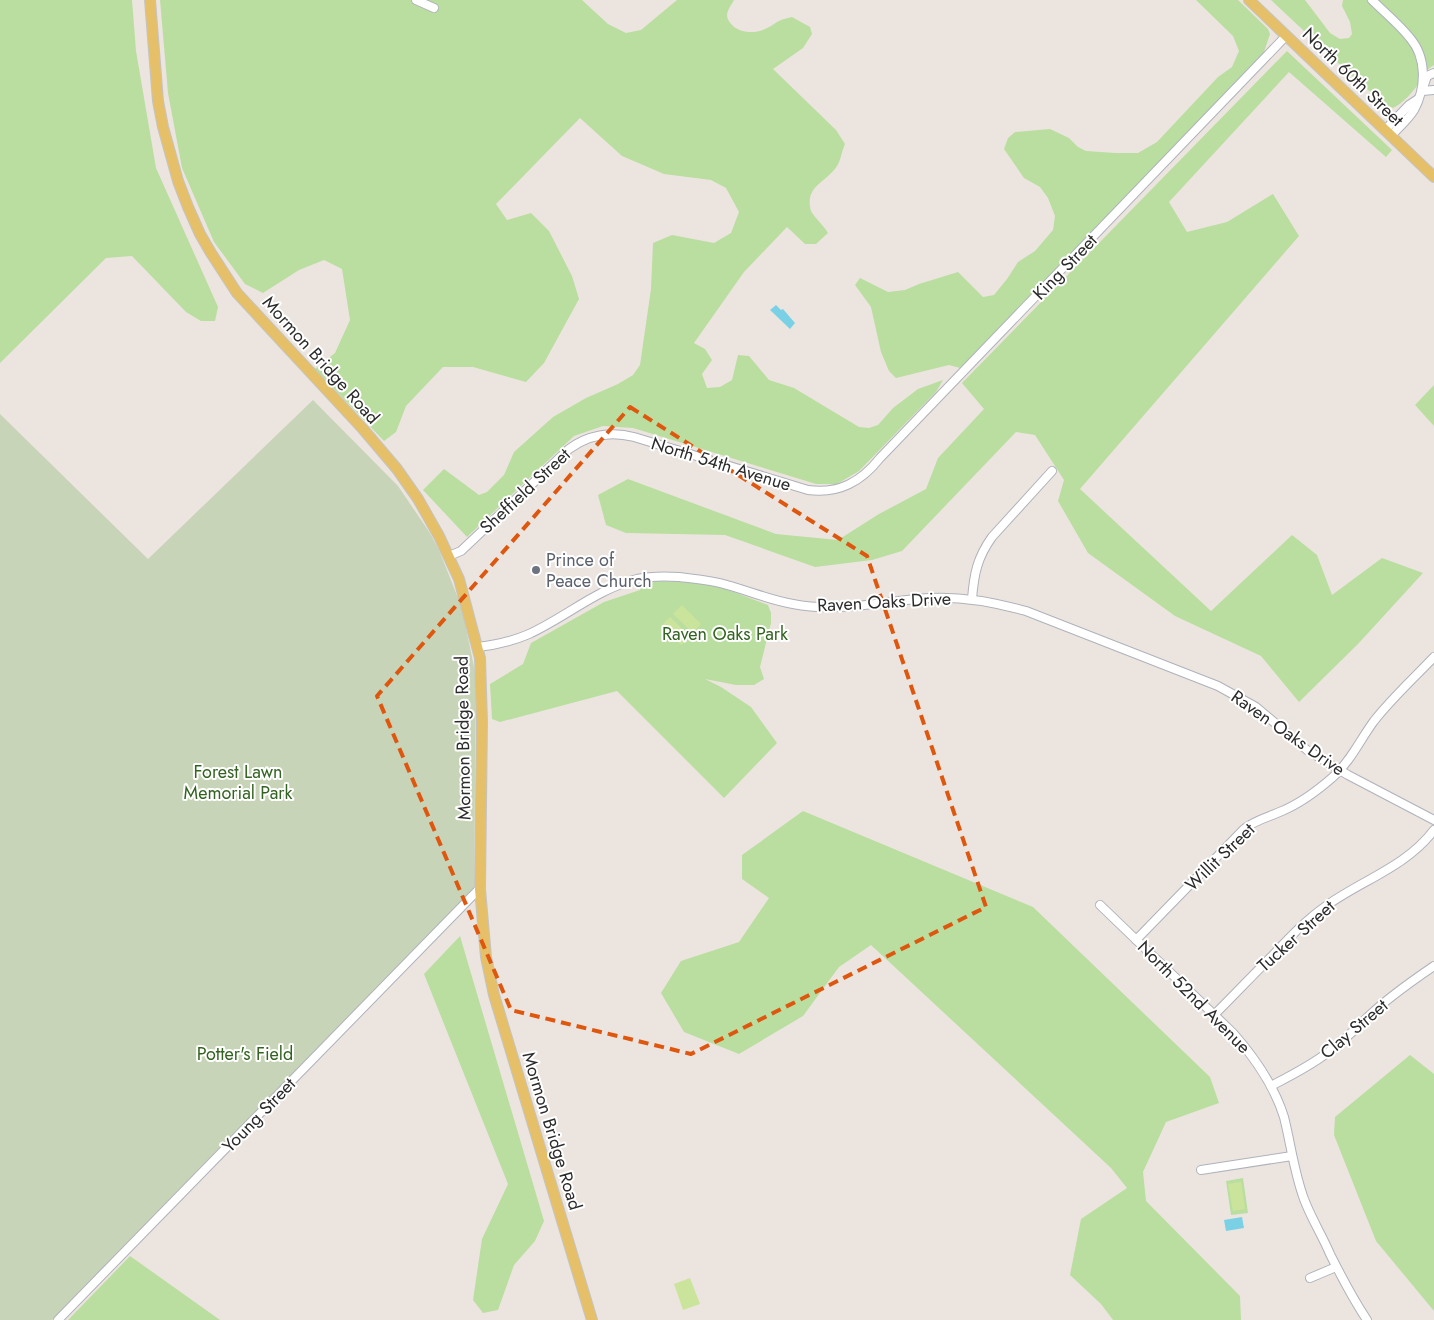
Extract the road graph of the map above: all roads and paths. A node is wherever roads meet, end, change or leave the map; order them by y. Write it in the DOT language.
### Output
graph roads {
  1 [pos="150,0"];
  2 [pos="416,0"];
  3 [pos="1249,0"];
  4 [pos="1372,0"];
  5 [pos="434,8"];
  6 [pos="1286,36"];
  7 [pos="1434,73"];
  8 [pos="1422,90"];
  9 [pos="1434,90"];
  10 [pos="1388,133"];
  11 [pos="1434,177"];
  12 [pos="606,435"];
  13 [pos="1052,471"];
  14 [pos="837,489"];
  15 [pos="448,556"];
  16 [pos="972,599"];
  17 [pos="478,647"];
  18 [pos="1434,657"];
  19 [pos="1340,770"];
  20 [pos="1434,820"];
  21 [pos="1434,830"];
  22 [pos="480,888"];
  23 [pos="1100,905"];
  24 [pos="1136,940"];
  25 [pos="1434,966"];
  26 [pos="1214,1015"];
  27 [pos="1271,1086"];
  28 [pos="1292,1156"];
  29 [pos="1201,1170"];
  30 [pos="1336,1267"];
  31 [pos="1310,1278"];
  32 [pos="58,1320"];
  33 [pos="592,1320"];
  34 [pos="1367,1320"];
  1 -- 15 [label="main road, Mormon Bridge Road"];
  2 -- 5 [label="street"];
  3 -- 6 [label="main road, North 60th Street"];
  4 -- 8 [label="street"];
  6 -- 10 [label="main road, North 60th Street"];
  6 -- 14 [label="street, King Street"];
  7 -- 8 [label="street"];
  8 -- 9 [label="street"];
  8 -- 10 [label="street"];
  10 -- 11 [label="main road, North 60th Street"];
  12 -- 14 [label="street, North 54th Avenue"];
  12 -- 15 [label="street, Sheffield Street"];
  13 -- 16 [label="street"];
  15 -- 17 [label="main road, Mormon Bridge Road"];
  16 -- 17 [label="street, Raven Oaks Drive"];
  16 -- 19 [label="street, Raven Oaks Drive"];
  17 -- 22 [label="main road, Mormon Bridge Road"];
  18 -- 19 [label="street, Willit Street"];
  19 -- 20 [label="street, Raven Oaks Drive"];
  19 -- 24 [label="street, Willit Street"];
  21 -- 26 [label="street, Tucker Street"];
  22 -- 32 [label="street, Young Street"];
  22 -- 33 [label="main road, Mormon Bridge Road"];
  23 -- 24 [label="street, North 52nd Avenue"];
  24 -- 26 [label="street, North 52nd Avenue"];
  25 -- 27 [label="street, Clay Street"];
  26 -- 27 [label="street, North 52nd Avenue"];
  27 -- 28 [label="street, North 52nd Avenue"];
  28 -- 29 [label="street"];
  28 -- 30 [label="street, North 52nd Avenue"];
  30 -- 31 [label="street"];
  30 -- 34 [label="street, North 52nd Avenue"];
}
